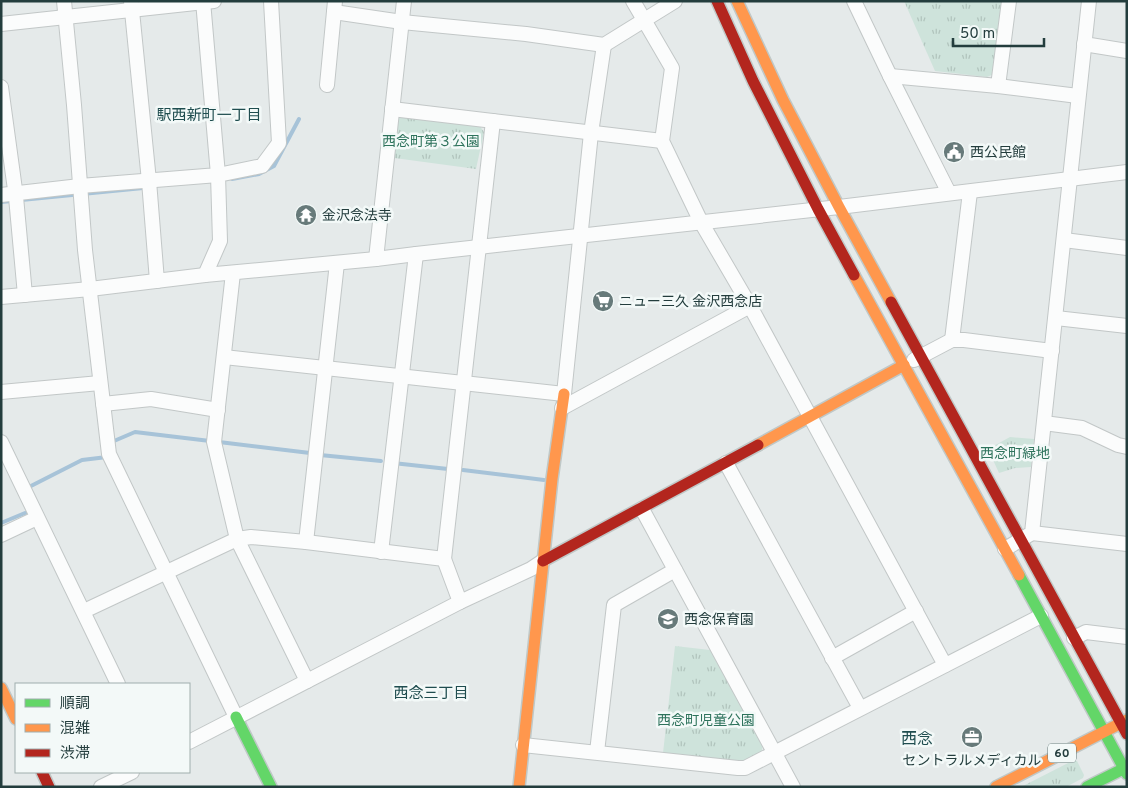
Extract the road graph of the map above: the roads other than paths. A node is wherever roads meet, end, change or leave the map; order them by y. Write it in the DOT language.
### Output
graph roads {
  1 [pos="64,1"];
  2 [pos="271,1"];
  3 [pos="404,1"];
  4 [pos="633,1"];
  5 [pos="675,1"];
  6 [pos="717,1"];
  7 [pos="737,1"];
  8 [pos="854,1"];
  9 [pos="1009,1"];
  10 [pos="1090,1"];
  11 [pos="207,2"];
  12 [pos="132,6"];
  13 [pos="334,7"];
  14 [pos="65,17"];
  15 [pos="644,20"];
  16 [pos="402,22"];
  17 [pos="1,24"];
  18 [pos="1084,44"];
  19 [pos="604,45"];
  20 [pos="1127,50"];
  21 [pos="890,76"];
  22 [pos="327,85"];
  23 [pos="998,86"];
  24 [pos="1,87"];
  25 [pos="1078,96"];
  26 [pos="392,109"];
  27 [pos="493,121"];
  28 [pos="591,133"];
  29 [pos="662,142"];
  30 [pos="1127,172"];
  31 [pos="1070,178"];
  32 [pos="218,179"];
  33 [pos="150,185"];
  34 [pos="81,192"];
  35 [pos="970,192"];
  36 [pos="949,193"];
  37 [pos="12,197"];
  38 [pos="839,207"];
  39 [pos="818,209"];
  40 [pos="700,222"];
  41 [pos="580,236"];
  42 [pos="1064,240"];
  43 [pos="479,247"];
  44 [pos="1127,248"];
  45 [pos="416,254"];
  46 [pos="376,259"];
  47 [pos="337,263"];
  48 [pos="234,272"];
  49 [pos="205,275"];
  50 [pos="157,281"];
  51 [pos="90,289"];
  52 [pos="25,295"];
  53 [pos="1,297"];
  54 [pos="750,306"];
  55 [pos="1056,318"];
  56 [pos="1127,326"];
  57 [pos="952,340"];
  58 [pos="1052,351"];
  59 [pos="920,356"];
  60 [pos="224,357"];
  61 [pos="904,365"];
  62 [pos="325,368"];
  63 [pos="402,376"];
  64 [pos="100,383"];
  65 [pos="464,383"];
  66 [pos="1,392"];
  67 [pos="563,401"];
  68 [pos="103,404"];
  69 [pos="218,410"];
  70 [pos="810,417"];
  71 [pos="1044,423"];
  72 [pos="1,442"];
  73 [pos="1127,447"];
  74 [pos="726,463"];
  75 [pos="642,509"];
  76 [pos="37,518"];
  77 [pos="1,535"];
  78 [pos="1026,537"];
  79 [pos="237,539"];
  80 [pos="306,542"];
  81 [pos="1127,544"];
  82 [pos="1005,549"];
  83 [pos="381,552"];
  84 [pos="444,559"];
  85 [pos="543,561"];
  86 [pos="675,570"];
  87 [pos="166,572"];
  88 [pos="460,602"];
  89 [pos="84,611"];
  90 [pos="916,611"];
  91 [pos="1041,616"];
  92 [pos="1074,638"];
  93 [pos="1127,638"];
  94 [pos="832,658"];
  95 [pos="946,665"];
  96 [pos="307,681"];
  97 [pos="118,683"];
  98 [pos="1,688"];
  99 [pos="860,708"];
  100 [pos="15,717"];
  101 [pos="236,717"];
  102 [pos="1124,721"];
  103 [pos="1104,732"];
  104 [pos="1127,734"];
  105 [pos="190,741"];
  106 [pos="523,745"];
  107 [pos="597,752"];
  108 [pos="774,752"];
  109 [pos="1126,770"];
  110 [pos="42,773"];
  111 [pos="130,773"];
  112 [pos="49,787"];
  113 [pos="101,787"];
  114 [pos="270,787"];
  115 [pos="519,787"];
  116 [pos="793,787"];
  117 [pos="996,787"];
  118 [pos="1086,787"];
  1 -- 14 [label="street"];
  2 -- 32 [label="street"];
  3 -- 16 [label="street"];
  4 -- 15 [label="street"];
  5 -- 15 [label="street"];
  6 -- 39 [label="street"];
  7 -- 38 [label="street"];
  8 -- 21 [label="street"];
  9 -- 23 [label="street"];
  10 -- 18 [label="street"];
  11 -- 12 [label="street"];
  11 -- 32 [label="street"];
  12 -- 14 [label="street"];
  12 -- 33 [label="street"];
  13 -- 16 [label="street"];
  13 -- 22 [label="street"];
  14 -- 17 [label="street"];
  14 -- 34 [label="street"];
  15 -- 19 [label="street"];
  15 -- 29 [label="street"];
  16 -- 19 [label="street"];
  16 -- 26 [label="street"];
  18 -- 20 [label="street"];
  18 -- 25 [label="street"];
  19 -- 28 [label="street"];
  21 -- 23 [label="street"];
  21 -- 36 [label="street"];
  23 -- 25 [label="street"];
  24 -- 37 [label="street"];
  25 -- 31 [label="street"];
  26 -- 27 [label="street"];
  26 -- 46 [label="street"];
  27 -- 28 [label="street"];
  27 -- 43 [label="street"];
  28 -- 29 [label="street"];
  28 -- 41 [label="street"];
  29 -- 40 [label="street"];
  30 -- 31 [label="street"];
  31 -- 35 [label="street"];
  31 -- 42 [label="street"];
  32 -- 33 [label="street"];
  32 -- 49 [label="street"];
  33 -- 34 [label="street"];
  33 -- 50 [label="street"];
  34 -- 37 [label="street"];
  34 -- 51 [label="street"];
  35 -- 36 [label="street"];
  35 -- 57 [label="street"];
  36 -- 38 [label="street"];
  37 -- 52 [label="street"];
  38 -- 39 [label="street"];
  38 -- 59 [label="street"];
  39 -- 40 [label="street"];
  39 -- 61 [label="street"];
  40 -- 41 [label="street"];
  40 -- 54 [label="street"];
  41 -- 43 [label="street"];
  41 -- 67 [label="street"];
  42 -- 44 [label="street"];
  42 -- 55 [label="street"];
  43 -- 45 [label="street"];
  43 -- 65 [label="street"];
  45 -- 46 [label="street"];
  45 -- 63 [label="street"];
  46 -- 47 [label="street"];
  47 -- 48 [label="street"];
  47 -- 62 [label="street"];
  48 -- 49 [label="street"];
  48 -- 60 [label="street"];
  49 -- 50 [label="street"];
  50 -- 51 [label="street"];
  51 -- 52 [label="street"];
  51 -- 64 [label="street"];
  52 -- 53 [label="street"];
  54 -- 67 [label="street"];
  54 -- 70 [label="street"];
  55 -- 56 [label="street"];
  55 -- 58 [label="street"];
  57 -- 58 [label="street"];
  57 -- 59 [label="street"];
  58 -- 71 [label="street"];
  59 -- 61 [label="street"];
  59 -- 78 [label="street"];
  60 -- 62 [label="street"];
  60 -- 69 [label="street"];
  61 -- 70 [label="street"];
  61 -- 82 [label="street"];
  62 -- 63 [label="street"];
  62 -- 80 [label="street"];
  63 -- 65 [label="street"];
  63 -- 83 [label="street"];
  64 -- 66 [label="street"];
  64 -- 68 [label="street"];
  65 -- 67 [label="street"];
  65 -- 84 [label="street"];
  67 -- 85 [label="street"];
  68 -- 69 [label="street"];
  68 -- 87 [label="street"];
  69 -- 79 [label="street"];
  70 -- 74 [label="street"];
  70 -- 90 [label="street"];
  71 -- 73 [label="street"];
  71 -- 78 [label="street"];
  72 -- 76 [label="street"];
  74 -- 75 [label="street"];
  74 -- 94 [label="street"];
  75 -- 85 [label="street"];
  75 -- 86 [label="street"];
  76 -- 77 [label="street"];
  76 -- 89 [label="street"];
  78 -- 81 [label="street"];
  78 -- 82 [label="street"];
  78 -- 92 [label="street"];
  79 -- 80 [label="street"];
  79 -- 87 [label="street"];
  79 -- 96 [label="street"];
  80 -- 83 [label="street"];
  82 -- 91 [label="street"];
  83 -- 84 [label="street"];
  84 -- 88 [label="street"];
  85 -- 88 [label="street"];
  85 -- 106 [label="street"];
  86 -- 107 [label="street"];
  86 -- 108 [label="street"];
  87 -- 89 [label="street"];
  87 -- 101 [label="street"];
  88 -- 96 [label="street"];
  89 -- 97 [label="street"];
  90 -- 94 [label="street"];
  90 -- 95 [label="street"];
  91 -- 95 [label="street"];
  91 -- 103 [label="street"];
  92 -- 93 [label="street"];
  92 -- 102 [label="street"];
  94 -- 99 [label="street"];
  95 -- 99 [label="street"];
  96 -- 101 [label="street"];
  98 -- 100 [label="street"];
  99 -- 108 [label="street"];
  101 -- 105 [label="street"];
  101 -- 114 [label="street"];
  102 -- 103 [label="street, 60"];
  102 -- 104 [label="street"];
  103 -- 109 [label="street"];
  103 -- 117 [label="street, 60"];
  106 -- 107 [label="street"];
  106 -- 115 [label="street"];
  107 -- 108 [label="street"];
  108 -- 116 [label="street"];
  109 -- 118 [label="street"];
  110 -- 112 [label="street"];
  111 -- 113 [label="street"];
}
